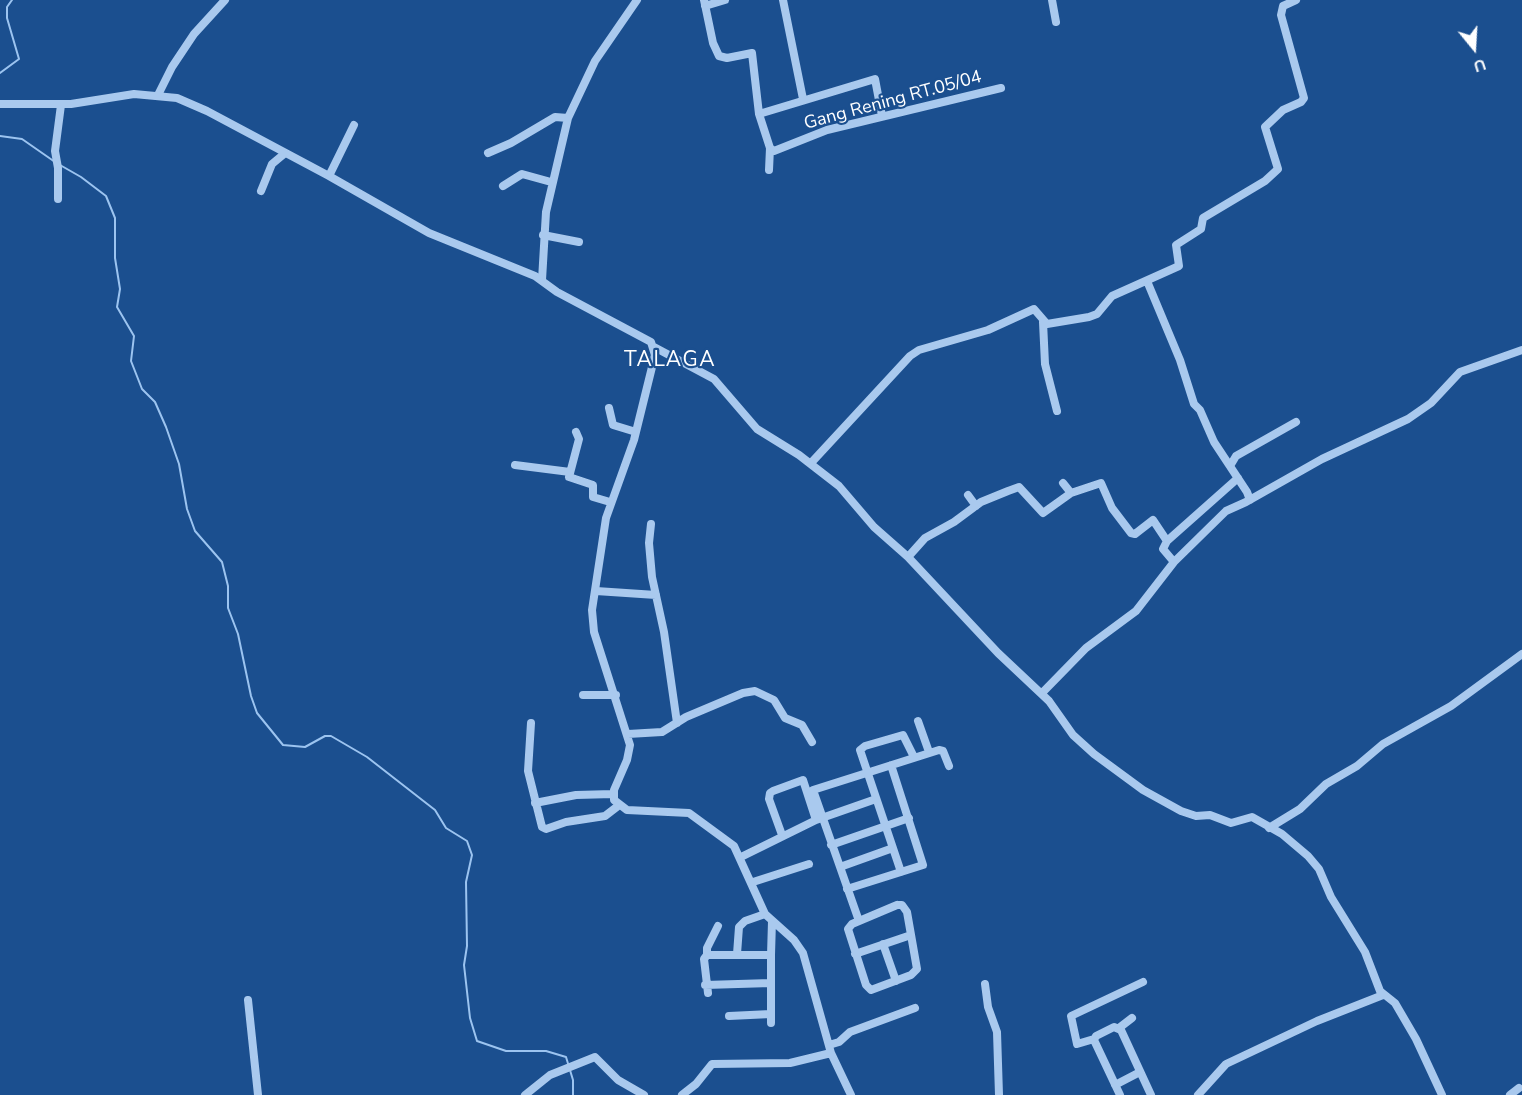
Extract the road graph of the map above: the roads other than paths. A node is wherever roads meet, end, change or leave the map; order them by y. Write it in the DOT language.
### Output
graph roads {
  1 [pos="225,0"];
  2 [pos="637,0"];
  3 [pos="725,0"];
  4 [pos="783,0"];
  5 [pos="1052,0"];
  6 [pos="1296,0"];
  7 [pos="704,3"];
  8 [pos="1056,22"];
  9 [pos="1001,88"];
  10 [pos="158,95"];
  11 [pos="803,99"];
  12 [pos="0,104"];
  13 [pos="61,105"];
  14 [pos="759,114"];
  15 [pos="882,116"];
  16 [pos="568,118"];
  17 [pos="354,125"];
  18 [pos="770,148"];
  19 [pos="488,153"];
  20 [pos="285,154"];
  21 [pos="769,170"];
  22 [pos="328,176"];
  23 [pos="551,182"];
  24 [pos="503,186"];
  25 [pos="261,191"];
  26 [pos="58,199"];
  27 [pos="543,235"];
  28 [pos="579,242"];
  29 [pos="542,280"];
  30 [pos="1148,281"];
  31 [pos="1043,322"];
  32 [pos="654,347"];
  33 [pos="1522,350"];
  34 [pos="609,408"];
  35 [pos="1057,411"];
  36 [pos="1296,422"];
  37 [pos="576,432"];
  38 [pos="636,432"];
  39 [pos="811,463"];
  40 [pos="515,465"];
  41 [pos="1230,466"];
  42 [pos="570,472"];
  43 [pos="1238,478"];
  44 [pos="1063,483"];
  45 [pos="1071,493"];
  46 [pos="968,495"];
  47 [pos="1250,500"];
  48 [pos="610,502"];
  49 [pos="976,506"];
  50 [pos="651,524"];
  51 [pos="1167,541"];
  52 [pos="909,557"];
  53 [pos="1174,562"];
  54 [pos="596,591"];
  55 [pos="656,595"];
  56 [pos="1522,654"];
  57 [pos="1042,693"];
  58 [pos="583,695"];
  59 [pos="616,695"];
  60 [pos="918,721"];
  61 [pos="531,723"];
  62 [pos="677,723"];
  63 [pos="628,734"];
  64 [pos="812,742"];
  65 [pos="929,752"];
  66 [pos="914,758"];
  67 [pos="891,765"];
  68 [pos="949,766"];
  69 [pos="867,773"];
  70 [pos="811,790"];
  71 [pos="613,794"];
  72 [pos="876,799"];
  73 [pos="535,803"];
  74 [pos="618,806"];
  75 [pos="909,818"];
  76 [pos="818,819"];
  77 [pos="886,825"];
  78 [pos="1269,828"];
  79 [pos="782,835"];
  80 [pos="831,845"];
  81 [pos="893,848"];
  82 [pos="741,857"];
  83 [pos="809,864"];
  84 [pos="840,867"];
  85 [pos="901,872"];
  86 [pos="753,882"];
  87 [pos="848,889"];
  88 [pos="765,914"];
  89 [pos="772,921"];
  90 [pos="858,921"];
  91 [pos="718,926"];
  92 [pos="911,935"];
  93 [pos="883,944"];
  94 [pos="737,954"];
  95 [pos="855,954"];
  96 [pos="707,955"];
  97 [pos="771,955"];
  98 [pos="896,981"];
  99 [pos="1143,982"];
  100 [pos="771,983"];
  101 [pos="985,984"];
  102 [pos="1383,995"];
  103 [pos="248,1000"];
  104 [pos="915,1008"];
  105 [pos="771,1014"];
  106 [pos="729,1016"];
  107 [pos="1132,1018"];
  108 [pos="771,1023"];
  109 [pos="1119,1028"];
  110 [pos="1094,1040"];
  111 [pos="830,1049"];
  112 [pos="1140,1072"];
  113 [pos="1115,1085"];
  114 [pos="1519,1088"];
  115 [pos="258,1095"];
  116 [pos="525,1095"];
  117 [pos="644,1095"];
  118 [pos="682,1095"];
  119 [pos="851,1095"];
  120 [pos="999,1095"];
  121 [pos="1120,1095"];
  122 [pos="1151,1095"];
  123 [pos="1198,1095"];
  124 [pos="1442,1095"];
  125 [pos="1510,1095"];
  1 -- 10 [label="street"];
  2 -- 16 [label="street"];
  3 -- 7 [label="street"];
  4 -- 11 [label="street"];
  5 -- 8 [label="street"];
  6 -- 30 [label="street"];
  7 -- 14 [label="street"];
  9 -- 15 [label="street, Gang Rening RT.05/04"];
  10 -- 13 [label="street"];
  10 -- 20 [label="street"];
  11 -- 14 [label="street"];
  11 -- 15 [label="street"];
  12 -- 13 [label="street"];
  13 -- 26 [label="street"];
  14 -- 18 [label="street"];
  15 -- 18 [label="street, Gang Rening RT.05/04"];
  16 -- 19 [label="street"];
  16 -- 23 [label="street"];
  17 -- 22 [label="street"];
  18 -- 21 [label="street"];
  20 -- 22 [label="street"];
  20 -- 25 [label="street"];
  22 -- 29 [label="street"];
  23 -- 24 [label="street"];
  23 -- 27 [label="street"];
  27 -- 28 [label="street"];
  27 -- 29 [label="street"];
  29 -- 32 [label="street"];
  30 -- 31 [label="street"];
  30 -- 41 [label="street"];
  31 -- 35 [label="street"];
  31 -- 39 [label="street"];
  32 -- 38 [label="street"];
  32 -- 39 [label="street"];
  33 -- 47 [label="street"];
  34 -- 38 [label="street"];
  36 -- 41 [label="street"];
  37 -- 42 [label="street"];
  38 -- 48 [label="street"];
  39 -- 52 [label="street"];
  40 -- 42 [label="street"];
  41 -- 43 [label="street"];
  42 -- 48 [label="street"];
  43 -- 47 [label="street"];
  43 -- 51 [label="street"];
  44 -- 45 [label="street"];
  45 -- 49 [label="street"];
  45 -- 51 [label="street"];
  46 -- 49 [label="street"];
  47 -- 53 [label="street"];
  48 -- 54 [label="street"];
  49 -- 52 [label="street"];
  50 -- 55 [label="street"];
  51 -- 53 [label="street"];
  52 -- 57 [label="street"];
  53 -- 57 [label="street"];
  54 -- 55 [label="street"];
  54 -- 59 [label="street"];
  55 -- 62 [label="street"];
  56 -- 78 [label="street"];
  57 -- 78 [label="street"];
  58 -- 59 [label="street"];
  59 -- 63 [label="street"];
  60 -- 65 [label="street"];
  61 -- 73 [label="street"];
  62 -- 63 [label="street"];
  62 -- 64 [label="street"];
  63 -- 71 [label="street"];
  65 -- 66 [label="street"];
  65 -- 68 [label="street"];
  66 -- 67 [label="street"];
  66 -- 69 [label="street"];
  67 -- 69 [label="street"];
  67 -- 75 [label="street"];
  69 -- 70 [label="street"];
  69 -- 72 [label="street"];
  70 -- 76 [label="street"];
  70 -- 79 [label="street"];
  71 -- 73 [label="street"];
  71 -- 74 [label="street"];
  72 -- 76 [label="street"];
  72 -- 77 [label="street"];
  73 -- 74 [label="street"];
  74 -- 82 [label="street"];
  75 -- 77 [label="street"];
  75 -- 85 [label="street"];
  76 -- 79 [label="street"];
  76 -- 80 [label="street"];
  77 -- 80 [label="street"];
  77 -- 81 [label="street"];
  78 -- 102 [label="street"];
  79 -- 82 [label="street"];
  80 -- 84 [label="street"];
  81 -- 84 [label="street"];
  81 -- 85 [label="street"];
  82 -- 86 [label="street"];
  83 -- 86 [label="street"];
  84 -- 87 [label="street"];
  85 -- 87 [label="street"];
  86 -- 88 [label="street"];
  87 -- 90 [label="street"];
  88 -- 89 [label="street"];
  88 -- 94 [label="street"];
  89 -- 97 [label="street"];
  89 -- 111 [label="street"];
  90 -- 92 [label="street"];
  90 -- 95 [label="street"];
  91 -- 96 [label="street"];
  92 -- 93 [label="street"];
  92 -- 98 [label="street"];
  93 -- 95 [label="street"];
  93 -- 98 [label="street"];
  94 -- 96 [label="street"];
  94 -- 97 [label="street"];
  95 -- 98 [label="street"];
  96 -- 100 [label="street"];
  97 -- 100 [label="street"];
  99 -- 110 [label="street"];
  100 -- 105 [label="street"];
  101 -- 120 [label="street"];
  102 -- 123 [label="street"];
  102 -- 124 [label="street"];
  103 -- 115 [label="street"];
  104 -- 111 [label="street"];
  105 -- 106 [label="street"];
  105 -- 108 [label="street"];
  107 -- 109 [label="street"];
  109 -- 110 [label="street"];
  109 -- 112 [label="street"];
  110 -- 113 [label="street"];
  111 -- 118 [label="street"];
  111 -- 119 [label="street"];
  112 -- 113 [label="street"];
  112 -- 122 [label="street"];
  113 -- 121 [label="street"];
  114 -- 125 [label="street"];
  116 -- 117 [label="street"];
}
